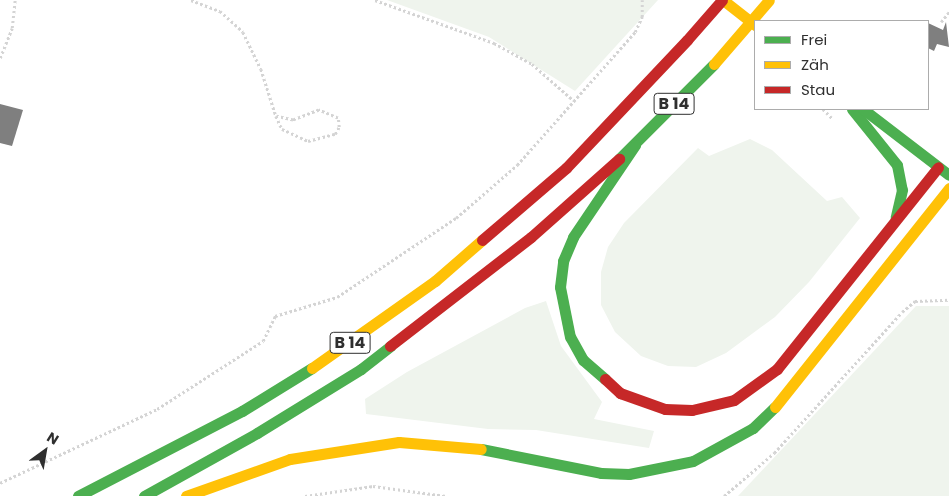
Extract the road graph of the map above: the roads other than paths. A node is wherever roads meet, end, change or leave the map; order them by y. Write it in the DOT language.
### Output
graph roads {
  1 [pos="723,0"];
  2 [pos="769,0"];
  3 [pos="754,24"];
  4 [pos="853,110"];
  5 [pos="864,110"];
  6 [pos="635,145"];
  7 [pos="938,166"];
  8 [pos="949,175"];
  9 [pos="949,188"];
  10 [pos="894,223"];
  11 [pos="78,496"];
  12 [pos="144,496"];
  13 [pos="186,496"];
  1 -- 3 [label="main road"];
  1 -- 11 [label="main road, B 14, bridge"];
  2 -- 6 [label="main road, B 14, bridge"];
  4 -- 10 [label="main road"];
  5 -- 7 [label="main road"];
  6 -- 10 [label="main road"];
  6 -- 12 [label="main road, B 14"];
  7 -- 8 [label="main road"];
  7 -- 10 [label="main road"];
  9 -- 13 [label="main road"];
}
